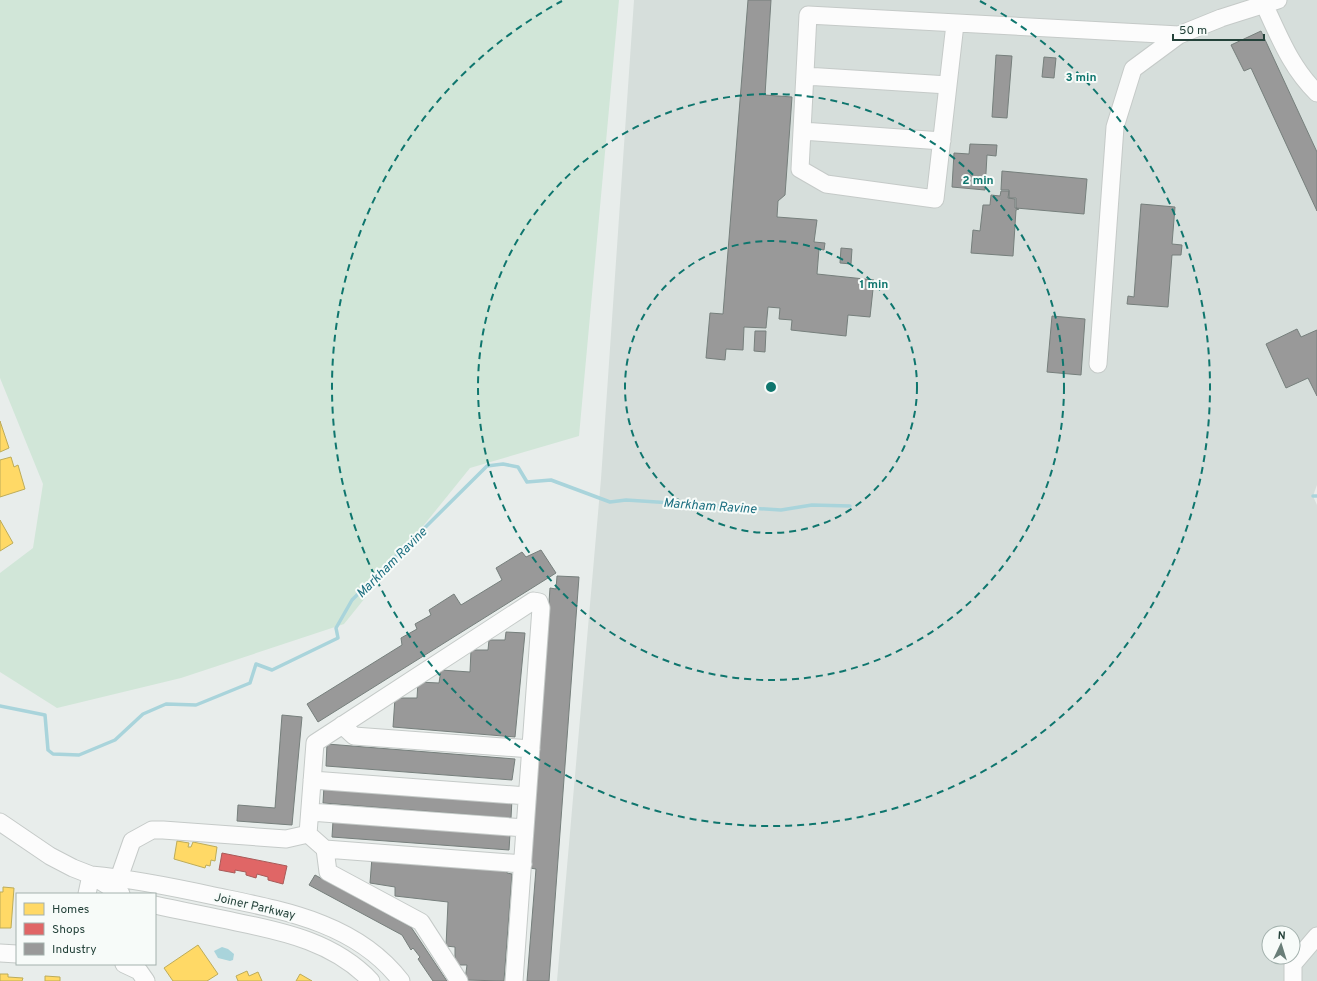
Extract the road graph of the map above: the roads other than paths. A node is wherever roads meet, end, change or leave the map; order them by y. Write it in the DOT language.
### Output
graph roads {
  1 [pos="1271,2"];
  2 [pos="955,24"];
  3 [pos="1179,35"];
  4 [pos="805,76"];
  5 [pos="948,85"];
  6 [pos="1317,93"];
  7 [pos="802,131"];
  8 [pos="942,140"];
  9 [pos="1098,364"];
  10 [pos="342,725"];
  11 [pos="531,749"];
  12 [pos="312,780"];
  13 [pos="528,796"];
  14 [pos="310,812"];
  15 [pos="0,822"];
  16 [pos="525,828"];
  17 [pos="308,834"];
  18 [pos="325,849"];
  19 [pos="522,864"];
  20 [pos="91,875"];
  21 [pos="126,886"];
  22 [pos="86,893"];
  23 [pos="156,905"];
  24 [pos="1317,936"];
  25 [pos="0,953"];
  26 [pos="16,954"];
  27 [pos="126,965"];
  28 [pos="146,981"];
  29 [pos="371,981"];
  30 [pos="401,981"];
  31 [pos="459,981"];
  32 [pos="514,981"];
  33 [pos="1293,981"];
  1 -- 3 [label="street"];
  1 -- 6 [label="street"];
  2 -- 3 [label="street"];
  2 -- 4 [label="street"];
  2 -- 5 [label="street"];
  3 -- 9 [label="street"];
  4 -- 5 [label="street"];
  4 -- 7 [label="street"];
  5 -- 8 [label="street"];
  7 -- 8 [label="street"];
  7 -- 8 [label="street"];
  10 -- 11 [label="street"];
  10 -- 11 [label="street"];
  10 -- 12 [label="street"];
  11 -- 13 [label="street"];
  12 -- 13 [label="street"];
  12 -- 14 [label="street"];
  13 -- 16 [label="street"];
  14 -- 16 [label="street"];
  14 -- 17 [label="street"];
  15 -- 20 [label="street, Joiner Parkway"];
  16 -- 19 [label="street"];
  17 -- 18 [label="street"];
  17 -- 21 [label="street"];
  18 -- 19 [label="street"];
  18 -- 31 [label="street"];
  19 -- 32 [label="street"];
  20 -- 21 [label="street, Joiner Parkway"];
  20 -- 22 [label="street"];
  21 -- 30 [label="street, Joiner Parkway"];
  23 -- 29 [label="street, Joiner Parkway"];
  24 -- 33 [label="street"];
  25 -- 26 [label="street"];
  27 -- 28 [label="street"];
}
